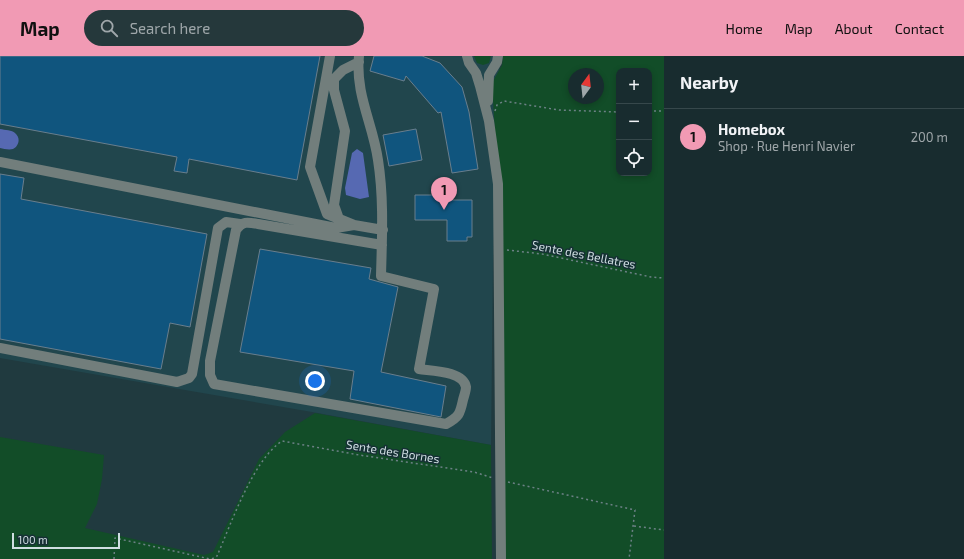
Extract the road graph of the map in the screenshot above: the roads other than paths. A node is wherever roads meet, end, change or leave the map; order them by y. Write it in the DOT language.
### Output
graph roads {
  1 [pos="330,56"];
  2 [pos="498,56"];
  3 [pos="359,59"];
  4 [pos="468,61"];
  5 [pos="492,68"];
  6 [pos="334,80"];
  7 [pos="324,90"];
  8 [pos="488,121"];
  9 [pos="0,162"];
  10 [pos="339,219"];
  11 [pos="240,224"];
  12 [pos="354,225"];
  13 [pos="383,230"];
  14 [pos="382,245"];
  15 [pos="0,348"];
  16 [pos="501,559"];
  1 -- 7 [label="street"];
  2 -- 5 [label="street"];
  3 -- 6 [label="street"];
  3 -- 13 [label="street"];
  4 -- 5 [label="street"];
  4 -- 8 [label="street"];
  5 -- 8 [label="street"];
  6 -- 7 [label="street"];
  6 -- 10 [label="street"];
  7 -- 10 [label="street"];
  8 -- 16 [label="street"];
  9 -- 12 [label="street"];
  10 -- 12 [label="street"];
  11 -- 14 [label="street"];
  11 -- 14 [label="street"];
  11 -- 15 [label="street"];
  12 -- 13 [label="street"];
  13 -- 14 [label="street"];
}
